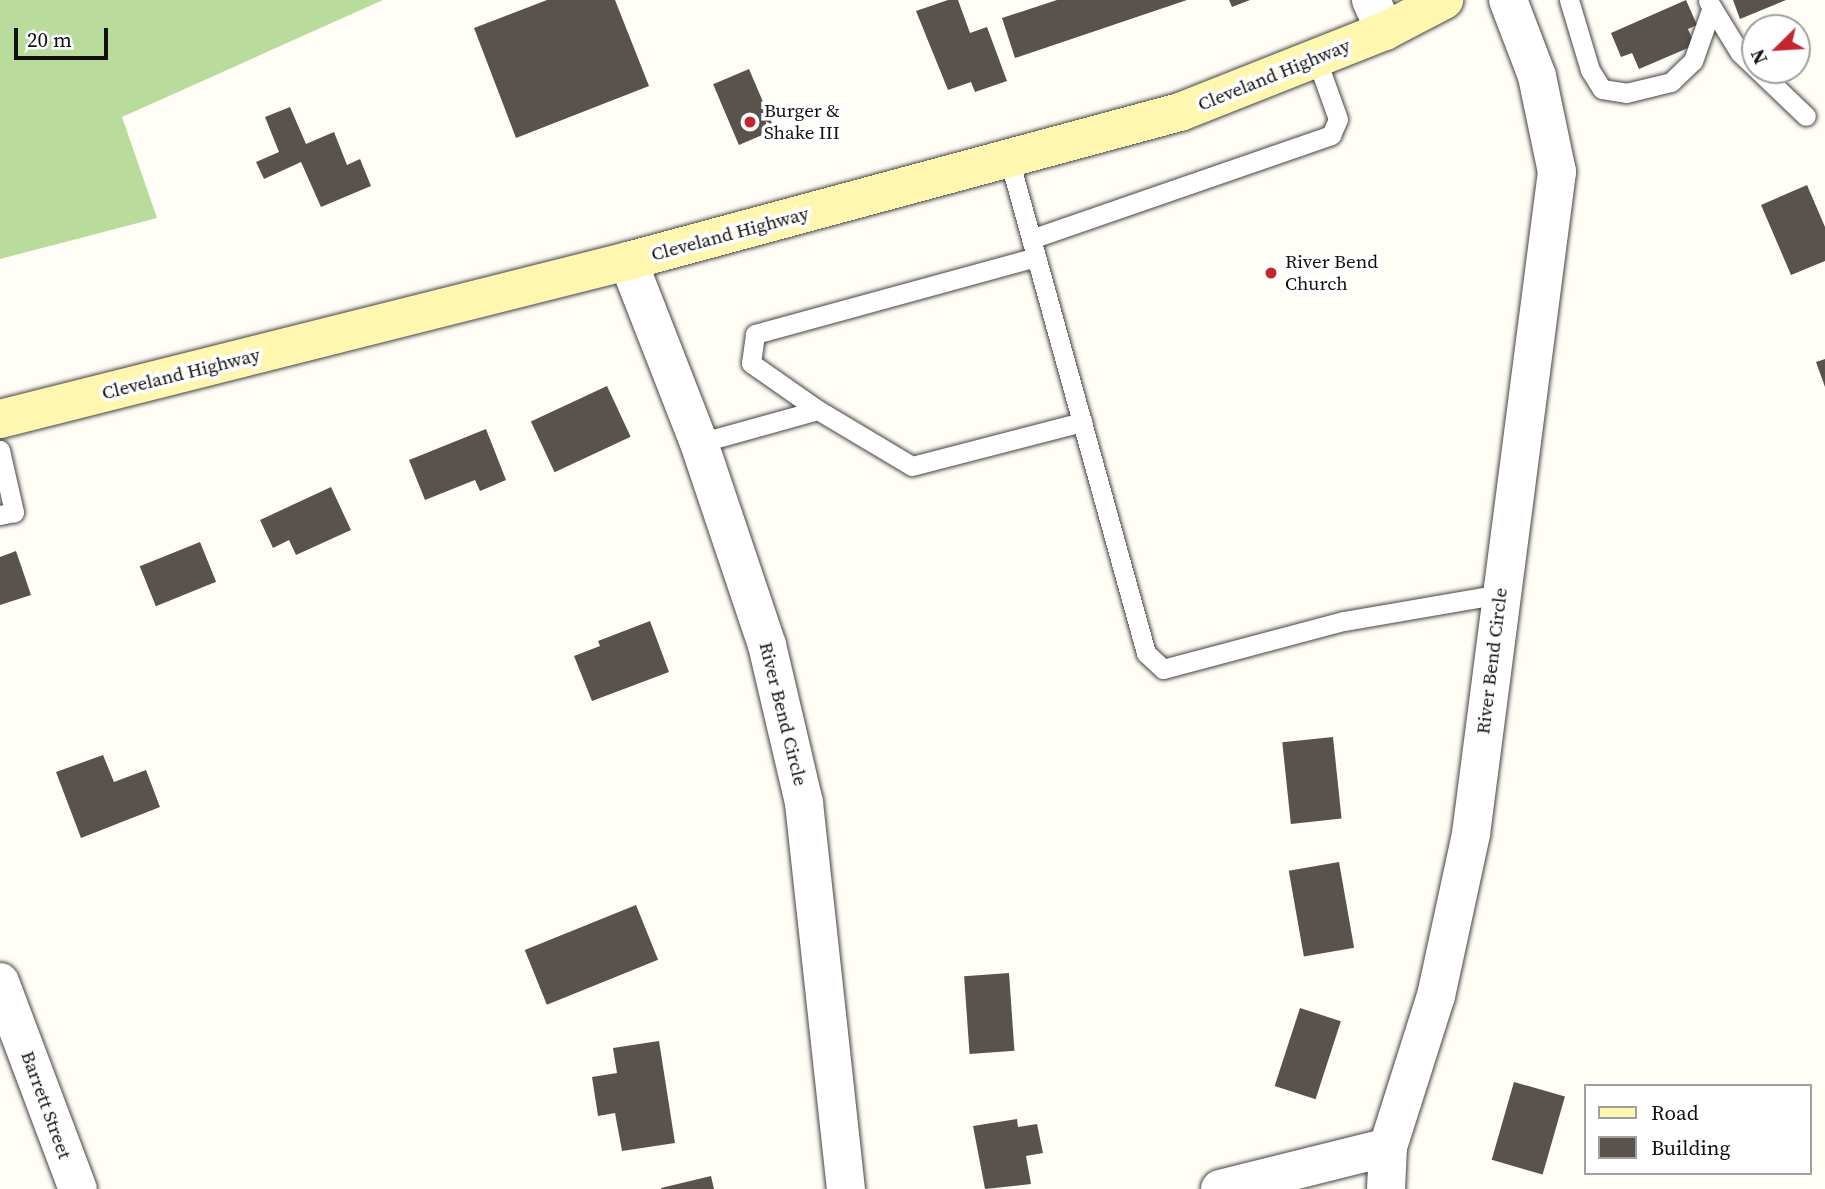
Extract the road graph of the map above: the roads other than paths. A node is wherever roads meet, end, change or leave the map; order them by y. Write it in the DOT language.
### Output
graph roads {
  1 [pos="1444,0"];
  2 [pos="1508,0"];
  3 [pos="1569,0"];
  4 [pos="1710,4"];
  5 [pos="1378,15"];
  6 [pos="1316,58"];
  7 [pos="1806,116"];
  8 [pos="1009,159"];
  9 [pos="1033,248"];
  10 [pos="628,261"];
  11 [pos="818,410"];
  12 [pos="0,419"];
  13 [pos="1082,422"];
  14 [pos="699,443"];
  15 [pos="0,450"];
  16 [pos="0,515"];
  17 [pos="1501,594"];
  18 [pos="0,982"];
  19 [pos="1388,1147"];
  20 [pos="78,1189"];
  21 [pos="846,1189"];
  22 [pos="1220,1189"];
  23 [pos="1386,1189"];
  1 -- 5 [label="main road, Cleveland Highway"];
  2 -- 17 [label="street, River Bend Circle"];
  3 -- 4 [label="lane"];
  4 -- 7 [label="lane"];
  5 -- 6 [label="main road, Cleveland Highway"];
  6 -- 8 [label="main road, Cleveland Highway"];
  6 -- 9 [label="lane"];
  8 -- 9 [label="lane"];
  8 -- 10 [label="main road, Cleveland Highway"];
  9 -- 11 [label="lane"];
  9 -- 13 [label="lane"];
  10 -- 12 [label="main road, Cleveland Highway"];
  10 -- 14 [label="street, River Bend Circle"];
  11 -- 13 [label="lane"];
  11 -- 14 [label="lane"];
  13 -- 17 [label="lane"];
  14 -- 21 [label="street, River Bend Circle"];
  15 -- 16 [label="lane"];
  17 -- 19 [label="street, River Bend Circle"];
  18 -- 20 [label="street, Barrett Street"];
  19 -- 22 [label="street"];
  19 -- 23 [label="street, River Bend Circle"];
}
